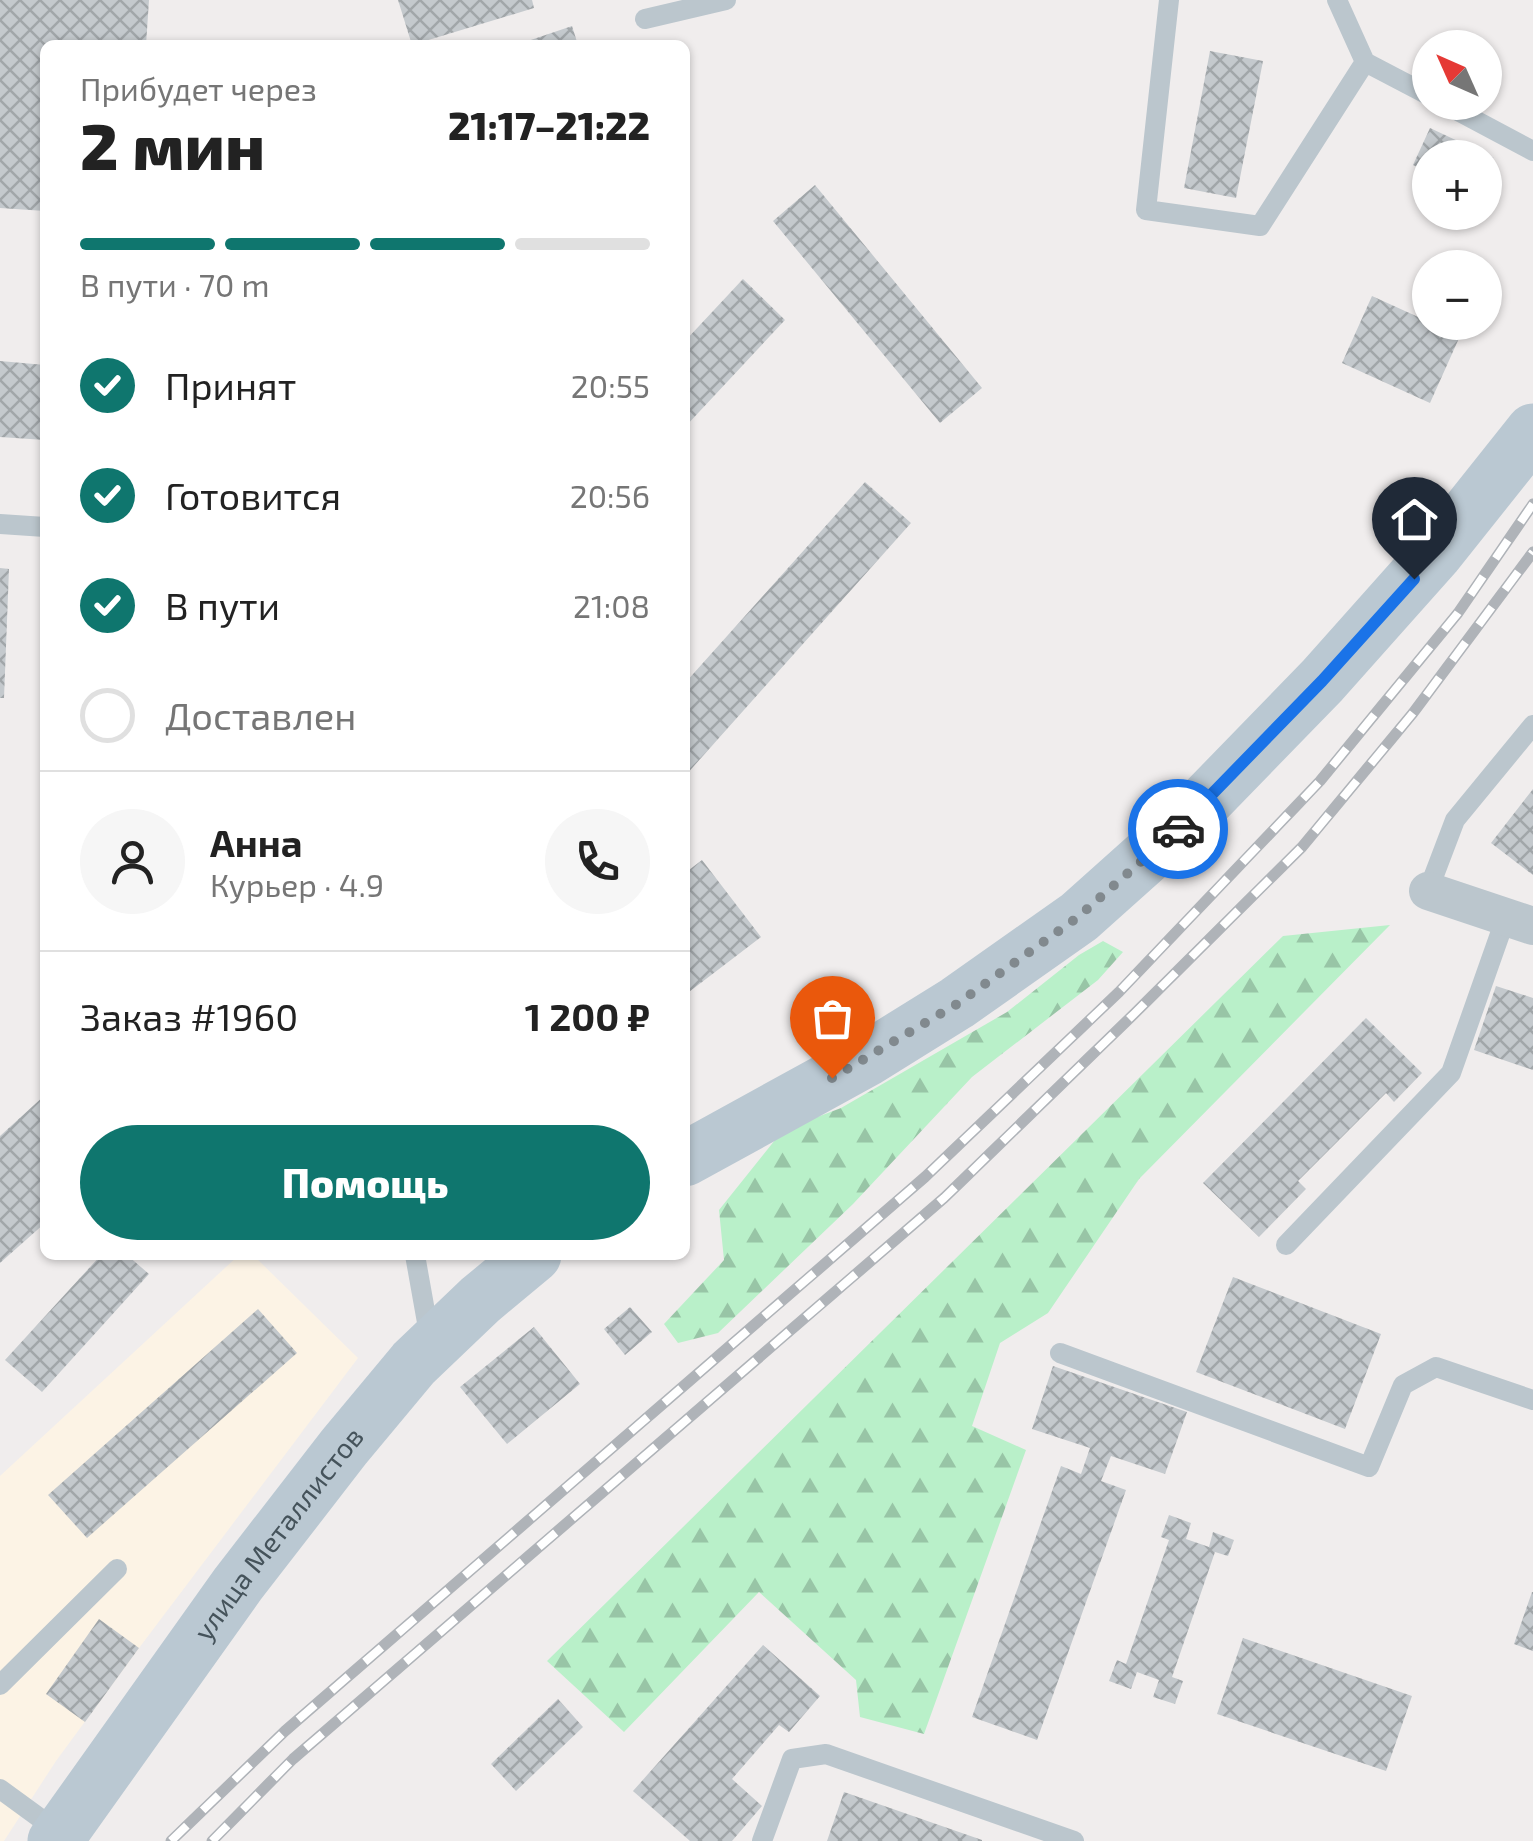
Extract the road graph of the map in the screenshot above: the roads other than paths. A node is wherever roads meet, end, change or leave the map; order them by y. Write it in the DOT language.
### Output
graph roads {
  1 [pos="726,0"];
  2 [pos="1170,0"];
  3 [pos="1337,0"];
  4 [pos="645,19"];
  5 [pos="1365,62"];
  6 [pos="1412,87"];
  7 [pos="1475,120"];
  8 [pos="1533,151"];
  9 [pos="1533,431"];
  10 [pos="0,524"];
  11 [pos="40,527"];
  12 [pos="1533,725"];
  13 [pos="1428,891"];
  14 [pos="1520,922"];
  15 [pos="690,1156"];
  16 [pos="1286,1245"];
  17 [pos="417,1260"];
  18 [pos="528,1260"];
  19 [pos="431,1346"];
  20 [pos="1060,1353"];
  21 [pos="1533,1400"];
  22 [pos="117,1569"];
  23 [pos="0,1685"];
  24 [pos="0,1789"];
  25 [pos="58,1837"];
  26 [pos="762,1841"];
  27 [pos="1074,1841"];
  1 -- 4 [label="lane"];
  2 -- 5 [label="lane"];
  3 -- 5 [label="lane"];
  5 -- 6 [label="lane"];
  7 -- 8 [label="lane"];
  9 -- 15 [label="main road"];
  10 -- 11 [label="lane"];
  12 -- 13 [label="lane"];
  13 -- 14 [label="street"];
  14 -- 16 [label="lane"];
  17 -- 19 [label="lane"];
  18 -- 19 [label="main road, улица Металлистов"];
  19 -- 25 [label="main road, улица Металлистов"];
  20 -- 21 [label="lane"];
  22 -- 23 [label="lane"];
  24 -- 25 [label="lane"];
  26 -- 27 [label="lane"];
}
